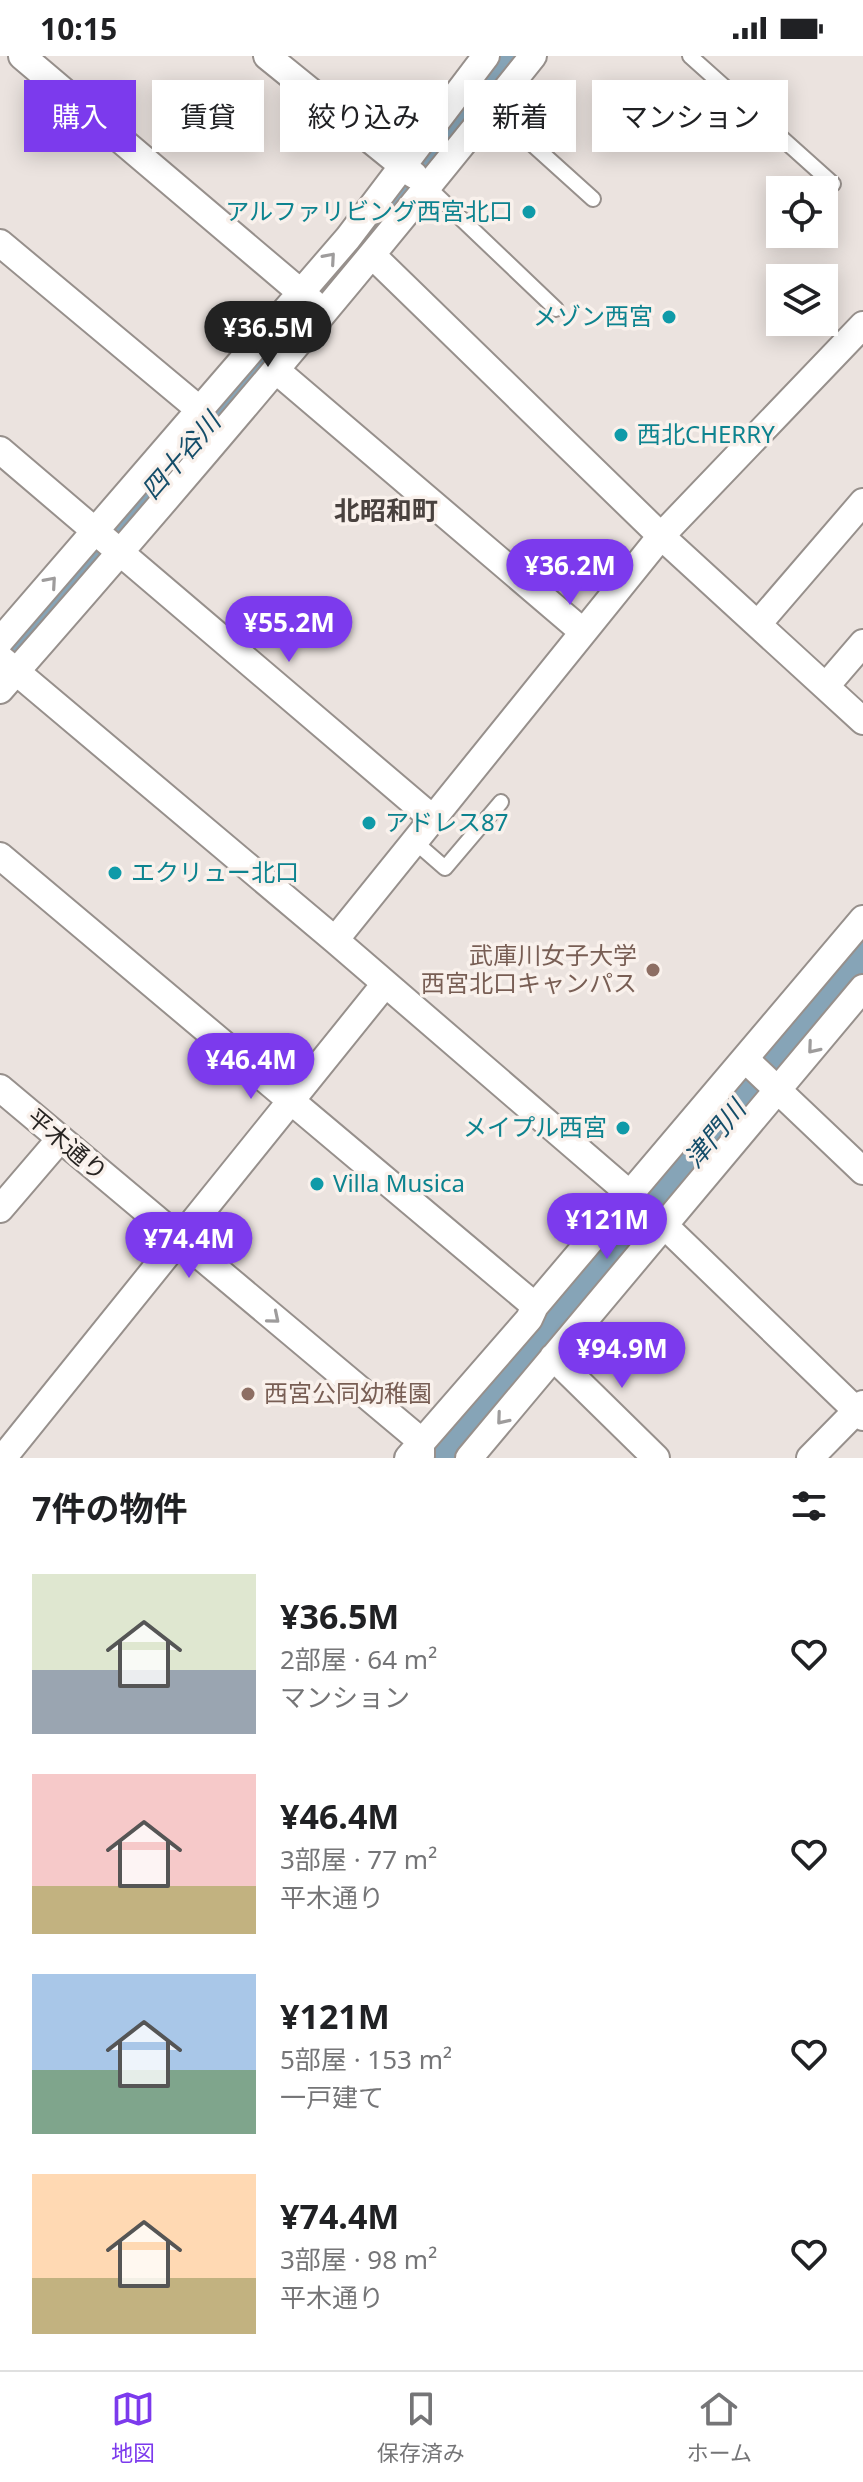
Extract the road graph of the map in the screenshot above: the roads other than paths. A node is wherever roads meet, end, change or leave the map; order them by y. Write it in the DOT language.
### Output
graph roads {
  1 [pos="22,56"];
  2 [pos="486,56"];
  3 [pos="533,56"];
  4 [pos="690,56"];
  5 [pos="270,57"];
  6 [pos="481,80"];
  7 [pos="502,80"];
  8 [pos="464,115"];
  9 [pos="464,115"];
  10 [pos="541,152"];
  11 [pos="415,176"];
  12 [pos="824,176"];
  13 [pos="593,199"];
  14 [pos="0,243"];
  15 [pos="373,256"];
  16 [pos="300,292"];
  17 [pos="556,309"];
  18 [pos="325,313"];
  19 [pos="863,325"];
  20 [pos="277,371"];
  21 [pos="200,410"];
  22 [pos="0,450"];
  23 [pos="863,502"];
  24 [pos="661,536"];
  25 [pos="108,542"];
  26 [pos="758,624"];
  27 [pos="582,631"];
  28 [pos="0,641"];
  29 [pos="863,643"];
  30 [pos="7,672"];
  31 [pos="826,686"];
  32 [pos="863,721"];
  33 [pos="501,802"];
  34 [pos="432,818"];
  35 [pos="414,841"];
  36 [pos="0,856"];
  37 [pos="863,919"];
  38 [pos="335,940"];
  39 [pos="385,984"];
  40 [pos="863,988"];
  41 [pos="747,1062"];
  42 [pos="776,1087"];
  43 [pos="0,1088"];
  44 [pos="289,1100"];
  45 [pos="60,1139"];
  46 [pos="863,1171"];
  47 [pos="636,1189"];
  48 [pos="0,1209"];
  49 [pos="665,1226"];
  50 [pos="180,1240"];
  51 [pos="535,1306"];
  52 [pos="553,1357"];
  53 [pos="861,1410"];
  54 [pos="417,1452"];
  55 [pos="3,1456"];
  56 [pos="469,1458"];
  57 [pos="656,1458"];
  58 [pos="810,1458"];
  1 -- 16 [label="street"];
  2 -- 6 [label="street"];
  3 -- 7 [label="street"];
  4 -- 12 [label="lane"];
  5 -- 11 [label="street"];
  8 -- 11 [label="street"];
  9 -- 11 [label="street"];
  10 -- 13 [label="lane"];
  11 -- 15 [label="street"];
  16 -- 11 [label="street, one-way"];
  11 -- 17 [label="lane"];
  14 -- 21 [label="street"];
  15 -- 18 [label="street"];
  15 -- 24 [label="street"];
  16 -- 18 [label="street"];
  16 -- 21 [label="street"];
  18 -- 20 [label="street"];
  19 -- 24 [label="street"];
  20 -- 25 [label="street"];
  20 -- 27 [label="street"];
  21 -- 25 [label="street"];
  22 -- 25 [label="street"];
  23 -- 26 [label="street"];
  24 -- 26 [label="street"];
  24 -- 27 [label="street"];
  28 -- 25 [label="street, one-way"];
  25 -- 30 [label="street"];
  25 -- 34 [label="street"];
  26 -- 31 [label="street"];
  27 -- 34 [label="street"];
  29 -- 31 [label="street"];
  30 -- 38 [label="street"];
  31 -- 32 [label="street"];
  33 -- 35 [label="lane"];
  34 -- 35 [label="street"];
  35 -- 38 [label="street"];
  36 -- 44 [label="street"];
  37 -- 41 [label="street"];
  38 -- 39 [label="street"];
  39 -- 44 [label="street"];
  39 -- 47 [label="street"];
  40 -- 42 [label="street, one-way"];
  41 -- 42 [label="street"];
  41 -- 47 [label="street"];
  42 -- 46 [label="street"];
  42 -- 49 [label="street"];
  43 -- 45 [label="street, 平木通り"];
  44 -- 50 [label="street"];
  44 -- 51 [label="street"];
  45 -- 48 [label="street"];
  45 -- 50 [label="street, 平木通り"];
  47 -- 51 [label="street"];
  49 -- 52 [label="street"];
  49 -- 53 [label="street"];
  50 -- 54 [label="street, 平木通り, one-way"];
  50 -- 55 [label="street"];
  51 -- 54 [label="street"];
  52 -- 56 [label="street, one-way"];
  52 -- 57 [label="street"];
  53 -- 58 [label="street"];
}
